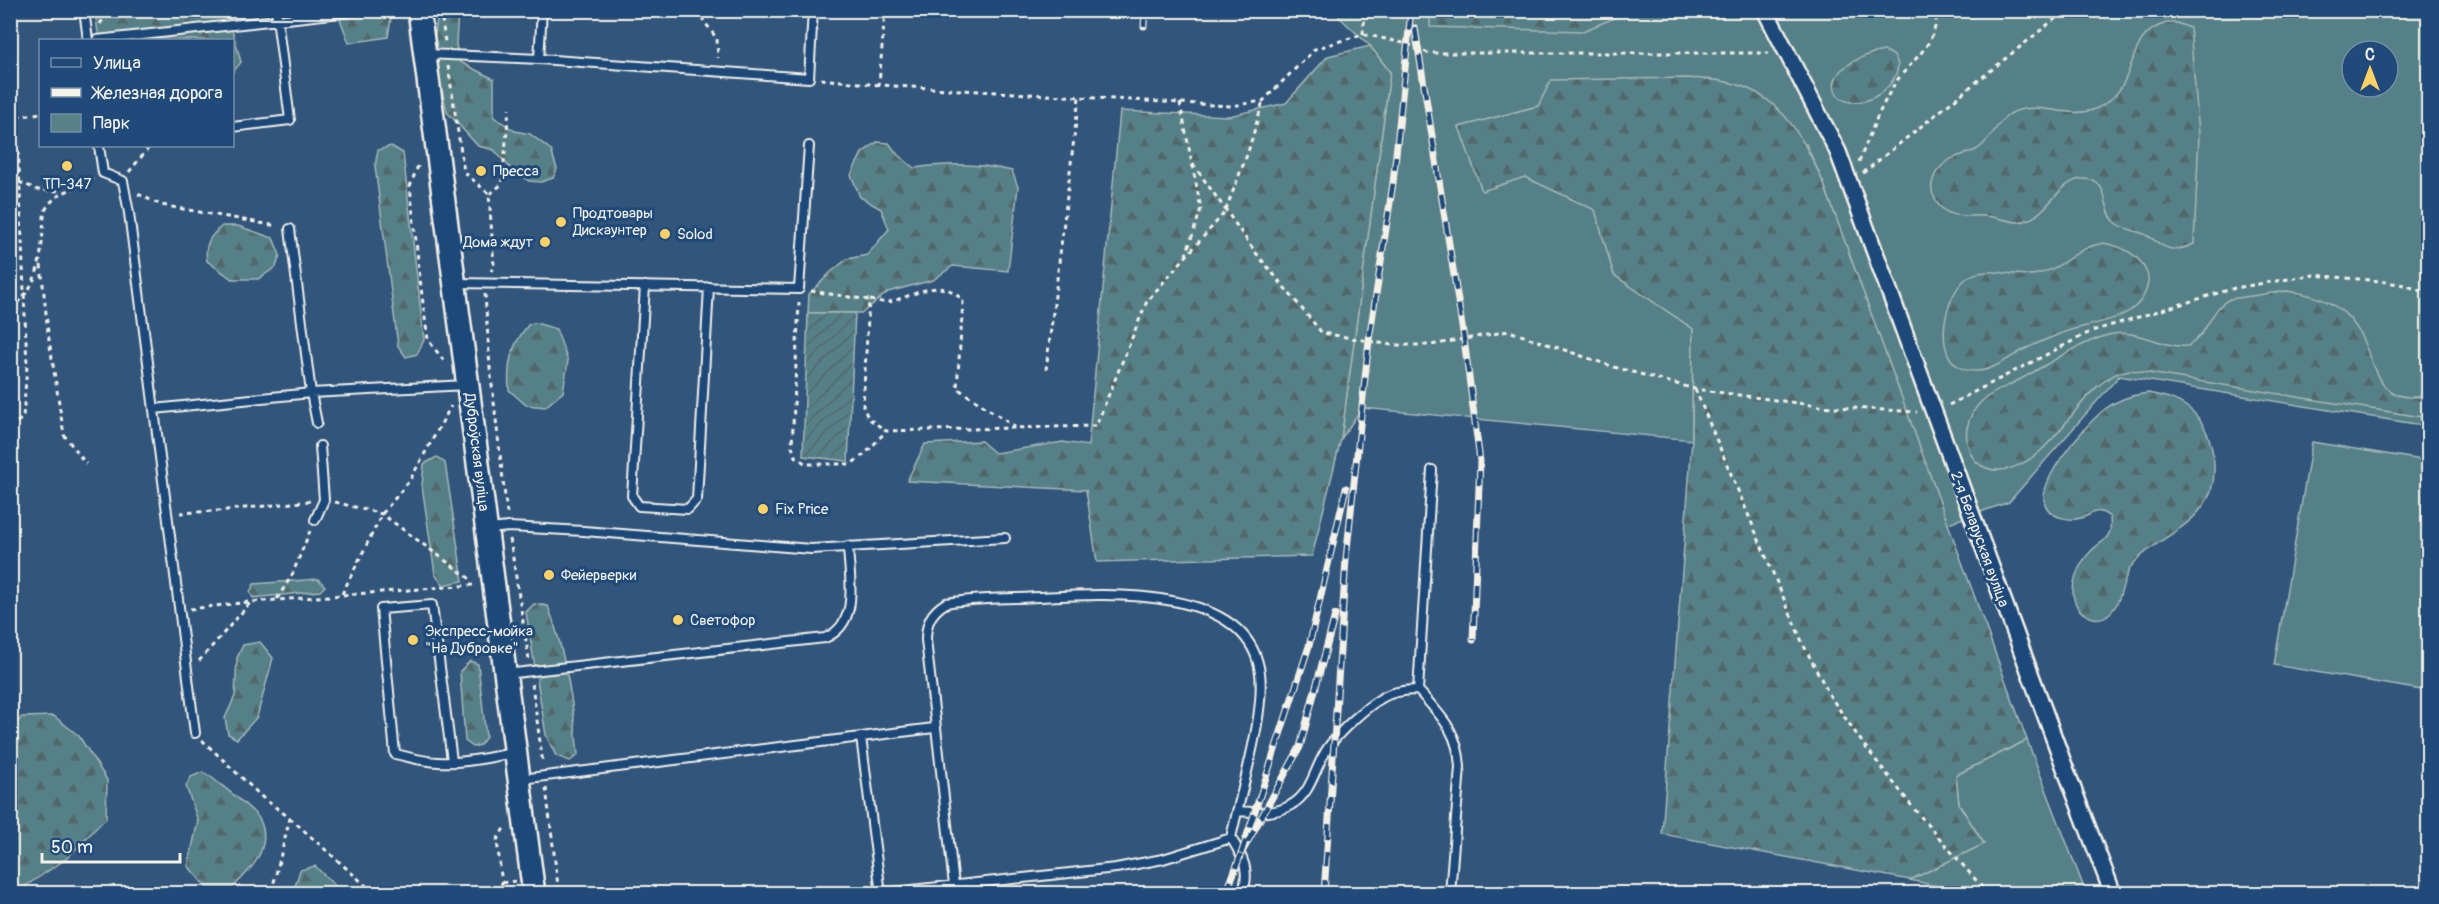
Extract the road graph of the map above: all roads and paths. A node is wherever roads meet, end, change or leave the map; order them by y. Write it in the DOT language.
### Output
graph roads {
  1 [pos="84,10"];
  2 [pos="276,10"];
  3 [pos="368,10"];
  4 [pos="419,10"];
  5 [pos="441,10"];
  6 [pos="542,10"];
  7 [pos="696,10"];
  8 [pos="813,10"];
  9 [pos="885,10"];
  10 [pos="1365,10"];
  11 [pos="1765,10"];
  12 [pos="2066,10"];
  13 [pos="277,20"];
  14 [pos="1936,20"];
  15 [pos="1363,34"];
  16 [pos="88,39"];
  17 [pos="106,39"];
  18 [pos="1788,53"];
  19 [pos="425,54"];
  20 [pos="447,55"];
  21 [pos="539,59"];
  22 [pos="10,61"];
  23 [pos="718,72"];
  24 [pos="809,78"];
  25 [pos="879,85"];
  26 [pos="1079,97"];
  27 [pos="1263,102"];
  28 [pos="1180,103"];
  29 [pos="509,109"];
  30 [pos="39,113"];
  31 [pos="17,117"];
  32 [pos="234,127"];
  33 [pos="809,146"];
  34 [pos="99,147"];
  35 [pos="149,147"];
  36 [pos="421,160"];
  37 [pos="1193,165"];
  38 [pos="102,173"];
  39 [pos="123,181"];
  40 [pos="19,182"];
  41 [pos="1850,183"];
  42 [pos="62,191"];
  43 [pos="489,194"];
  44 [pos="1225,212"];
  45 [pos="290,229"];
  46 [pos="1185,258"];
  47 [pos="41,266"];
  48 [pos="455,283"];
  49 [pos="485,283"];
  50 [pos="645,286"];
  51 [pos="709,287"];
  52 [pos="800,289"];
  53 [pos="2428,293"];
  54 [pos="24,299"];
  55 [pos="869,300"];
  56 [pos="10,308"];
  57 [pos="1046,370"];
  58 [pos="459,386"];
  59 [pos="1695,389"];
  60 [pos="312,393"];
  61 [pos="453,404"];
  62 [pos="153,409"];
  63 [pos="1934,413"];
  64 [pos="317,423"];
  65 [pos="1017,428"];
  66 [pos="10,429"];
  67 [pos="886,431"];
  68 [pos="320,446"];
  69 [pos="86,464"];
  70 [pos="1432,470"];
  71 [pos="315,520"];
  72 [pos="509,527"];
  73 [pos="487,529"];
  74 [pos="1005,538"];
  75 [pos="848,546"];
  76 [pos="478,585"];
  77 [pos="342,594"];
  78 [pos="277,599"];
  79 [pos="251,602"];
  80 [pos="179,610"];
  81 [pos="531,671"];
  82 [pos="188,674"];
  83 [pos="506,674"];
  84 [pos="1418,690"];
  85 [pos="934,728"];
  86 [pos="195,733"];
  87 [pos="861,737"];
  88 [pos="516,753"];
  89 [pos="453,761"];
  90 [pos="544,777"];
  91 [pos="519,780"];
  92 [pos="1237,811"];
  93 [pos="290,818"];
  94 [pos="508,821"];
  95 [pos="1231,838"];
  96 [pos="954,890"];
  97 [pos="879,893"];
  98 [pos="271,894"];
  99 [pos="375,894"];
  100 [pos="503,894"];
  101 [pos="534,894"];
  102 [pos="559,894"];
  103 [pos="1242,894"];
  104 [pos="1450,894"];
  105 [pos="1988,894"];
  106 [pos="2113,894"];
  1 -- 16 [label="lane"];
  2 -- 13 [label="lane"];
  3 -- 13 [label="lane"];
  4 -- 19 [label="main road, Дуброўская вуліца"];
  5 -- 20 [label="path"];
  6 -- 21 [label="lane"];
  7 -- 23 [label="path"];
  8 -- 24 [label="lane"];
  9 -- 25 [label="path"];
  10 -- 15 [label="path"];
  11 -- 18 [label="street, 2-я Беларуская вуліца"];
  12 -- 41 [label="path"];
  13 -- 17 [label="lane"];
  13 -- 32 [label="lane"];
  14 -- 41 [label="path"];
  15 -- 18 [label="path"];
  15 -- 27 [label="path"];
  18 -- 41 [label="street, 2-я Беларуская вуліца"];
  19 -- 20 [label="lane"];
  19 -- 48 [label="main road, Дуброўская вуліца"];
  20 -- 21 [label="lane"];
  20 -- 43 [label="path"];
  21 -- 23 [label="lane"];
  22 -- 31 [label="path"];
  23 -- 24 [label="lane"];
  24 -- 25 [label="path"];
  25 -- 26 [label="path"];
  26 -- 28 [label="path"];
  26 -- 57 [label="path"];
  27 -- 28 [label="path"];
  27 -- 44 [label="path"];
  28 -- 37 [label="path"];
  29 -- 43 [label="path"];
  30 -- 31 [label="path"];
  31 -- 40 [label="path"];
  33 -- 52 [label="lane"];
  34 -- 38 [label="lane"];
  35 -- 39 [label="path"];
  36 -- 58 [label="path"];
  37 -- 44 [label="path"];
  37 -- 46 [label="path"];
  38 -- 39 [label="lane"];
  38 -- 42 [label="path"];
  39 -- 45 [label="path"];
  39 -- 62 [label="lane"];
  40 -- 42 [label="path"];
  40 -- 54 [label="path"];
  41 -- 63 [label="street, 2-я Беларуская вуліца"];
  42 -- 47 [label="path"];
  43 -- 49 [label="path"];
  44 -- 46 [label="path"];
  44 -- 59 [label="path"];
  45 -- 60 [label="lane"];
  46 -- 65 [label="path"];
  47 -- 54 [label="path"];
  47 -- 69 [label="path"];
  48 -- 49 [label="lane"];
  48 -- 58 [label="main road, Дуброўская вуліца"];
  49 -- 50 [label="lane"];
  49 -- 72 [label="path"];
  50 -- 51 [label="lane"];
  50 -- 51 [label="lane"];
  51 -- 52 [label="lane"];
  52 -- 55 [label="path"];
  52 -- 67 [label="path"];
  53 -- 63 [label="path"];
  54 -- 56 [label="path"];
  54 -- 66 [label="path"];
  55 -- 65 [label="path"];
  55 -- 67 [label="path"];
  58 -- 60 [label="lane"];
  58 -- 73 [label="main road, Дуброўская вуліца"];
  59 -- 63 [label="path"];
  59 -- 105 [label="path"];
  60 -- 62 [label="lane"];
  60 -- 64 [label="lane"];
  61 -- 77 [label="path"];
  62 -- 80 [label="lane"];
  63 -- 106 [label="street, 2-я Беларуская вуліца"];
  65 -- 67 [label="path"];
  68 -- 71 [label="lane"];
  70 -- 84 [label="lane"];
  71 -- 78 [label="path"];
  72 -- 73 [label="lane"];
  72 -- 75 [label="lane"];
  72 -- 81 [label="path"];
  73 -- 83 [label="main road, Дуброўская вуліца"];
  74 -- 75 [label="lane"];
  75 -- 81 [label="lane"];
  76 -- 77 [label="path"];
  77 -- 78 [label="path"];
  78 -- 79 [label="path"];
  79 -- 80 [label="path"];
  79 -- 82 [label="path"];
  80 -- 82 [label="lane"];
  81 -- 83 [label="lane"];
  81 -- 90 [label="path"];
  82 -- 86 [label="lane"];
  83 -- 88 [label="main road, Дуброўская вуліца"];
  84 -- 92 [label="lane"];
  84 -- 104 [label="lane"];
  85 -- 87 [label="lane"];
  85 -- 92 [label="lane"];
  85 -- 96 [label="lane"];
  86 -- 93 [label="path"];
  87 -- 90 [label="lane"];
  87 -- 97 [label="lane"];
  88 -- 89 [label="lane"];
  88 -- 91 [label="main road, Дуброўская вуліца"];
  89 -- 89 [label="lane"];
  90 -- 91 [label="lane"];
  90 -- 102 [label="path"];
  91 -- 101 [label="main road, Дуброўская вуліца"];
  92 -- 95 [label="lane"];
  93 -- 98 [label="path"];
  93 -- 99 [label="path"];
  94 -- 100 [label="path"];
  95 -- 96 [label="lane"];
  95 -- 103 [label="lane"];
  96 -- 97 [label="lane"];
}
